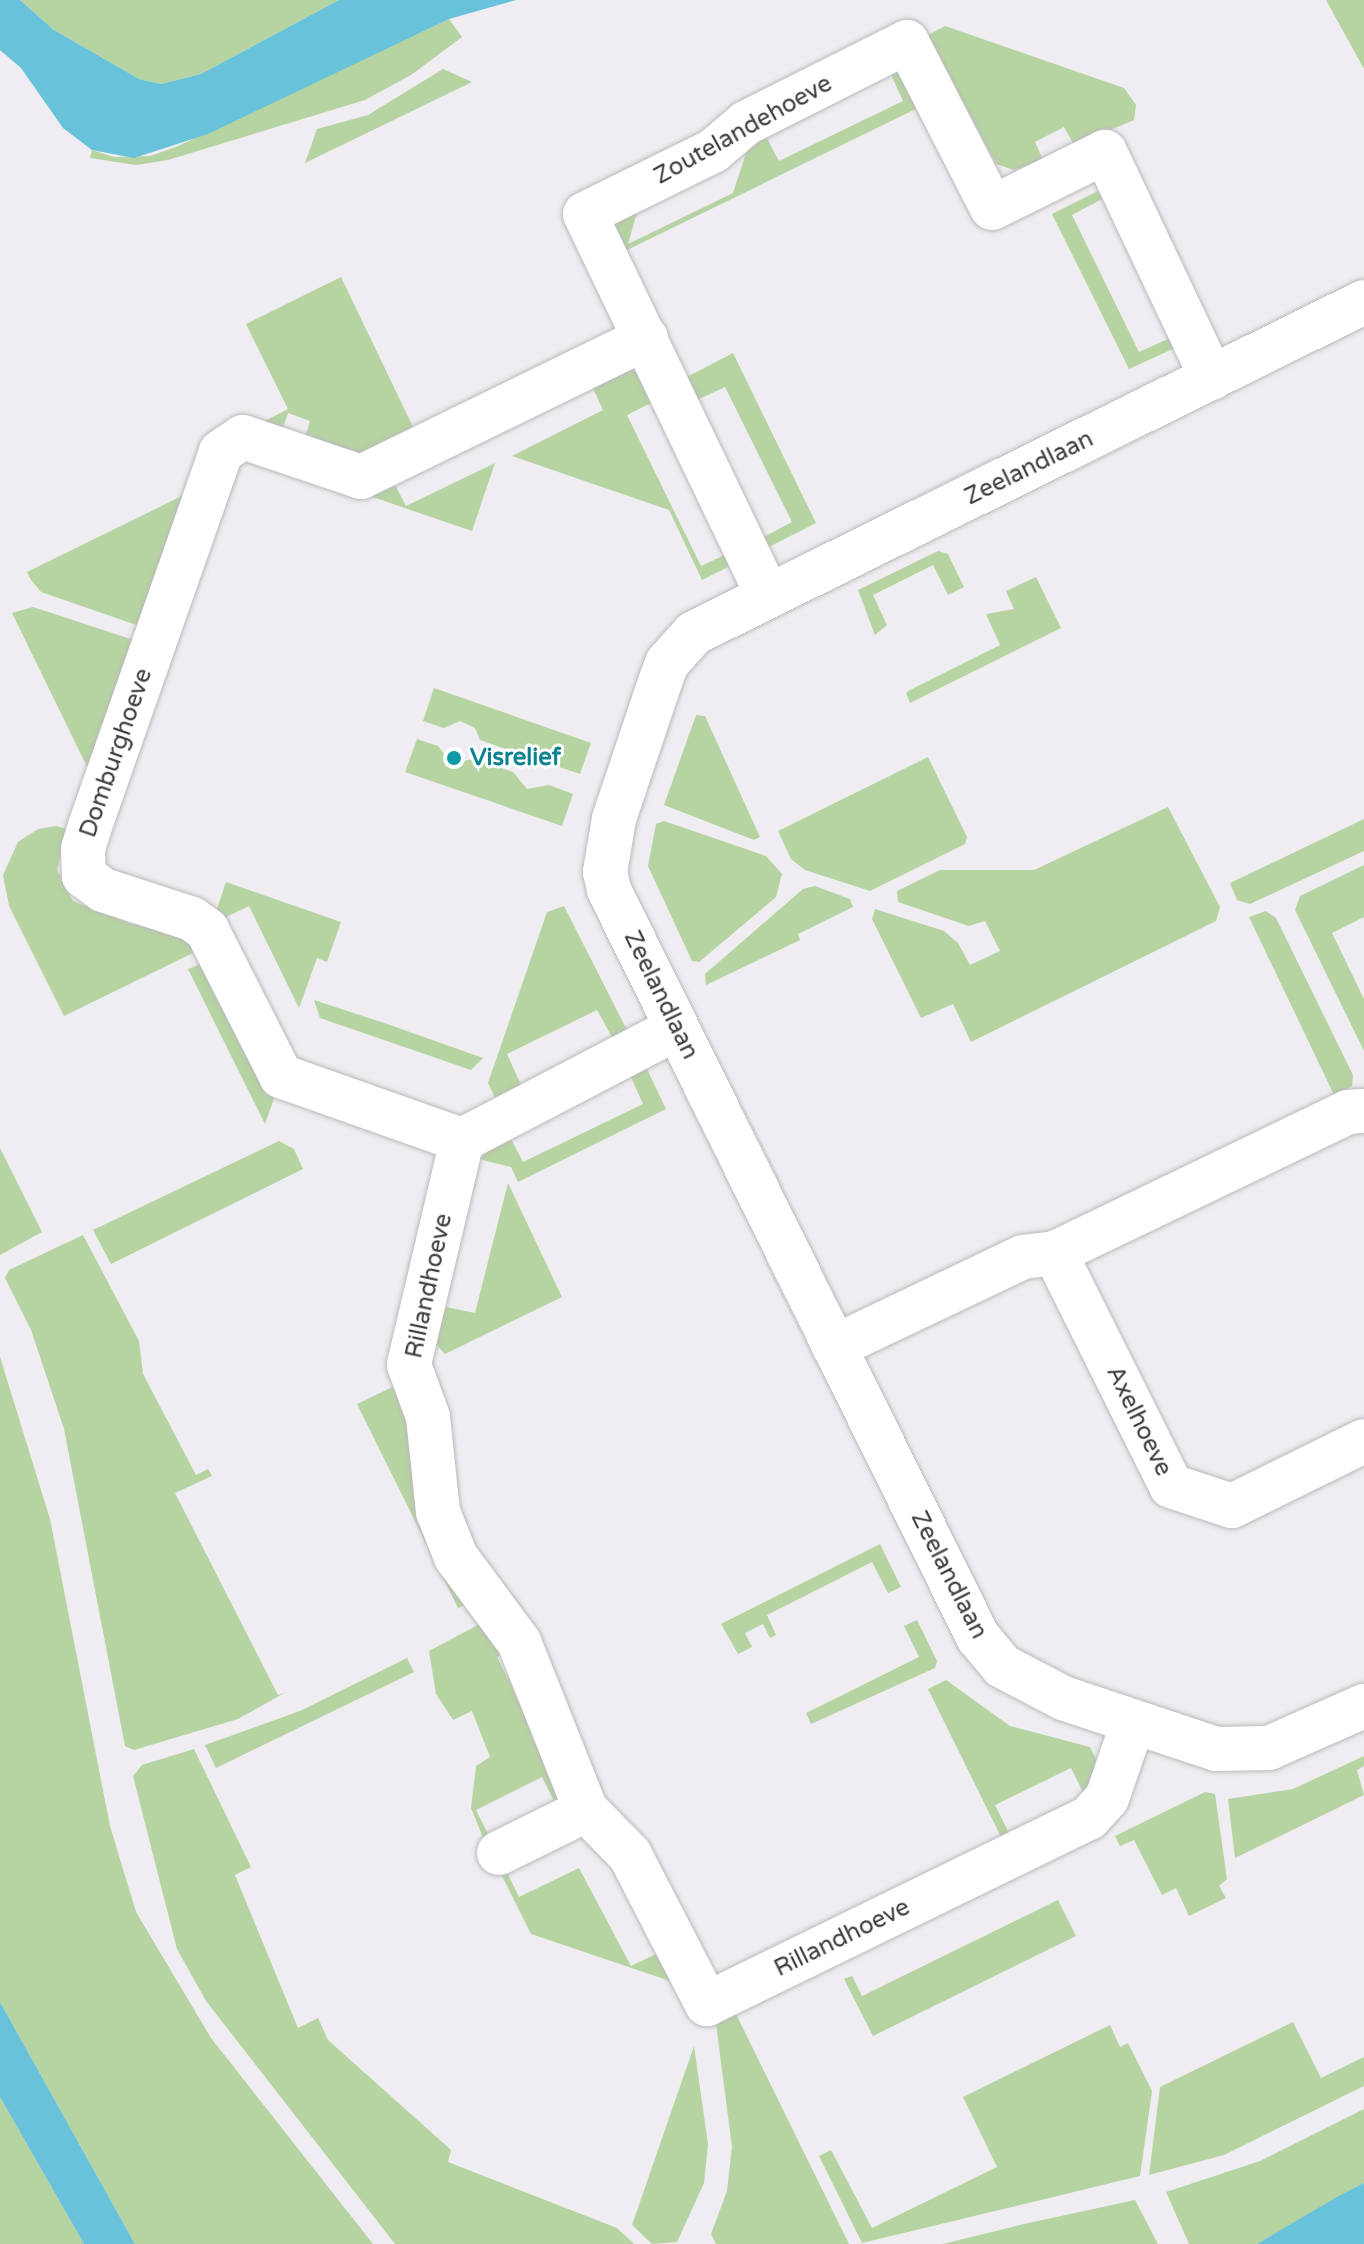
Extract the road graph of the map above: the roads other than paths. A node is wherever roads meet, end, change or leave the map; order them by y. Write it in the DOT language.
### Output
graph roads {
  1 [pos="1364,302"];
  2 [pos="646,338"];
  3 [pos="1212,378"];
  4 [pos="767,594"];
  5 [pos="677,1028"];
  6 [pos="1364,1111"];
  7 [pos="462,1140"];
  8 [pos="1055,1253"];
  9 [pos="834,1347"];
  10 [pos="1364,1441"];
  11 [pos="1363,1708"];
  12 [pos="1133,1723"];
  13 [pos="586,1810"];
  14 [pos="499,1853"];
  1 -- 3 [label="street, Zeelandlaan"];
  2 -- 3 [label="street, Zoutelandehoeve"];
  2 -- 4 [label="street, Zoutelandehoeve"];
  2 -- 7 [label="street, Domburghoeve"];
  3 -- 4 [label="street, Zeelandlaan"];
  4 -- 5 [label="street, Zeelandlaan"];
  5 -- 7 [label="street"];
  5 -- 9 [label="street, Zeelandlaan"];
  6 -- 8 [label="street"];
  7 -- 13 [label="street, Rillandhoeve"];
  8 -- 9 [label="street"];
  8 -- 10 [label="street, Axelhoeve"];
  9 -- 12 [label="street, Zeelandlaan"];
  11 -- 12 [label="street, Zeelandlaan"];
  12 -- 13 [label="street, Rillandhoeve"];
  13 -- 14 [label="street"];
}
